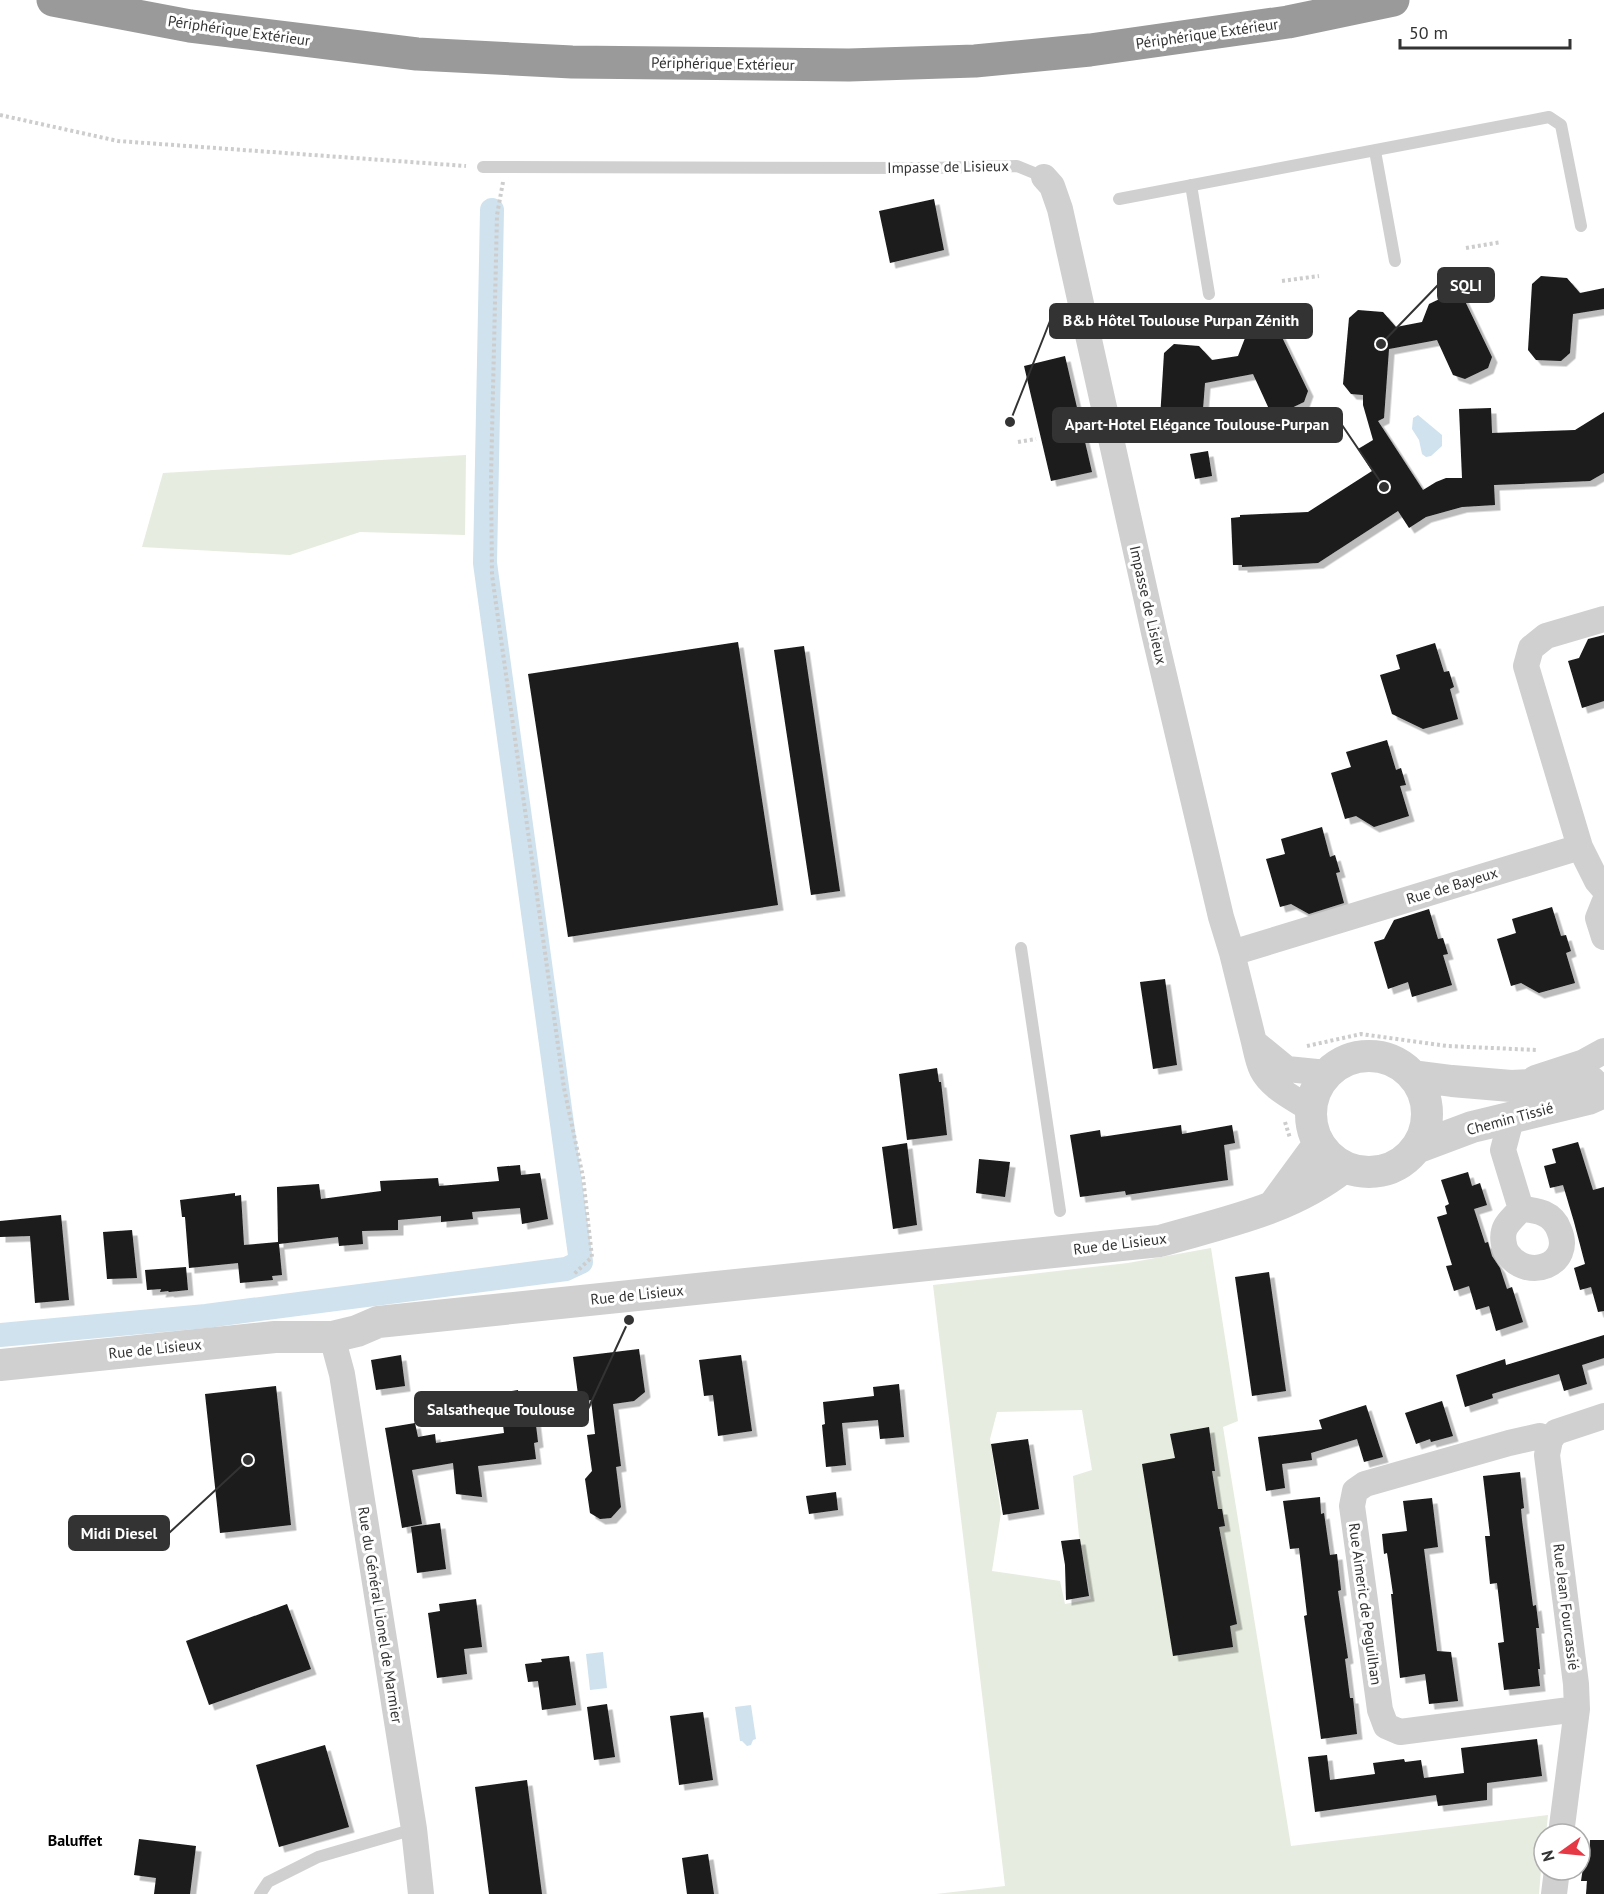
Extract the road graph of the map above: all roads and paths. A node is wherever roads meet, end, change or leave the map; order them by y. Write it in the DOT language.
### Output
graph roads {
  1 [pos="53,0"];
  2 [pos="1393,0"];
  3 [pos="0,115"];
  4 [pos="1375,151"];
  5 [pos="483,167"];
  6 [pos="506,167"];
  7 [pos="1044,177"];
  8 [pos="1191,185"];
  9 [pos="1119,199"];
  10 [pos="1581,226"];
  11 [pos="1502,242"];
  12 [pos="1466,248"];
  13 [pos="1395,261"];
  14 [pos="1319,276"];
  15 [pos="1282,281"];
  16 [pos="1209,294"];
  17 [pos="1036,439"];
  18 [pos="1018,442"];
  19 [pos="1604,619"];
  20 [pos="1580,847"];
  21 [pos="1604,889"];
  22 [pos="1604,903"];
  23 [pos="1604,937"];
  24 [pos="1021,948"];
  25 [pos="1232,953"];
  26 [pos="1539,1051"];
  27 [pos="1604,1051"];
  28 [pos="1327,1073"];
  29 [pos="1413,1076"];
  30 [pos="1283,1079"];
  31 [pos="1600,1094"];
  32 [pos="1512,1101"];
  33 [pos="1310,1109"];
  34 [pos="1472,1127"];
  35 [pos="1305,1145"];
  36 [pos="1416,1148"];
  37 [pos="1503,1150"];
  38 [pos="1344,1167"];
  39 [pos="1271,1209"];
  40 [pos="1521,1209"];
  41 [pos="1060,1211"];
  42 [pos="566,1282"];
  43 [pos="332,1337"];
  44 [pos="0,1365"];
  45 [pos="1604,1416"];
  46 [pos="1550,1440"];
  47 [pos="1576,1709"];
  48 [pos="1562,1822"];
  49 [pos="414,1829"];
  50 [pos="260,1894"];
  51 [pos="421,1894"];
  1 -- 2 [label="highway, Périphérique Extérieur"];
  3 -- 5 [label="path"];
  4 -- 8 [label="lane"];
  4 -- 10 [label="lane"];
  4 -- 13 [label="lane"];
  5 -- 6 [label="lane, Impasse de Lisieux"];
  6 -- 7 [label="lane, Impasse de Lisieux"];
  6 -- 42 [label="path"];
  7 -- 25 [label="street, Impasse de Lisieux"];
  8 -- 9 [label="lane"];
  8 -- 16 [label="lane"];
  11 -- 12 [label="path"];
  14 -- 15 [label="path"];
  17 -- 18 [label="path"];
  19 -- 20 [label="street"];
  20 -- 21 [label="street"];
  20 -- 25 [label="street, Rue de Bayeux"];
  22 -- 23 [label="street"];
  24 -- 41 [label="lane"];
  25 -- 30 [label="street"];
  26 -- 30 [label="path"];
  27 -- 32 [label="street"];
  28 -- 29 [label="street"];
  28 -- 30 [label="street"];
  28 -- 33 [label="street"];
  29 -- 32 [label="street, Chemin Tissié"];
  29 -- 36 [label="street"];
  30 -- 33 [label="street"];
  30 -- 35 [label="path"];
  31 -- 32 [label="street, Chemin Tissié"];
  32 -- 34 [label="street, Chemin Tissié"];
  32 -- 37 [label="street"];
  33 -- 35 [label="street"];
  34 -- 36 [label="street, Chemin Tissié"];
  34 -- 37 [label="street"];
  35 -- 38 [label="street"];
  35 -- 39 [label="street"];
  36 -- 38 [label="street"];
  37 -- 40 [label="street"];
  38 -- 39 [label="street, Rue de Lisieux"];
  39 -- 43 [label="street, Rue de Lisieux"];
  43 -- 44 [label="street, Rue de Lisieux"];
  43 -- 49 [label="street, Rue du Général Lionel de Marmier"];
  45 -- 46 [label="street"];
  46 -- 47 [label="street, Rue Jean Fourcassié"];
  46 -- 47 [label="street, Rue Aimeric de Peguilhan"];
  47 -- 48 [label="street, Rue Jean Fourcassié"];
  49 -- 50 [label="lane"];
  49 -- 51 [label="street, Rue du Général Lionel de Marmier"];
}
